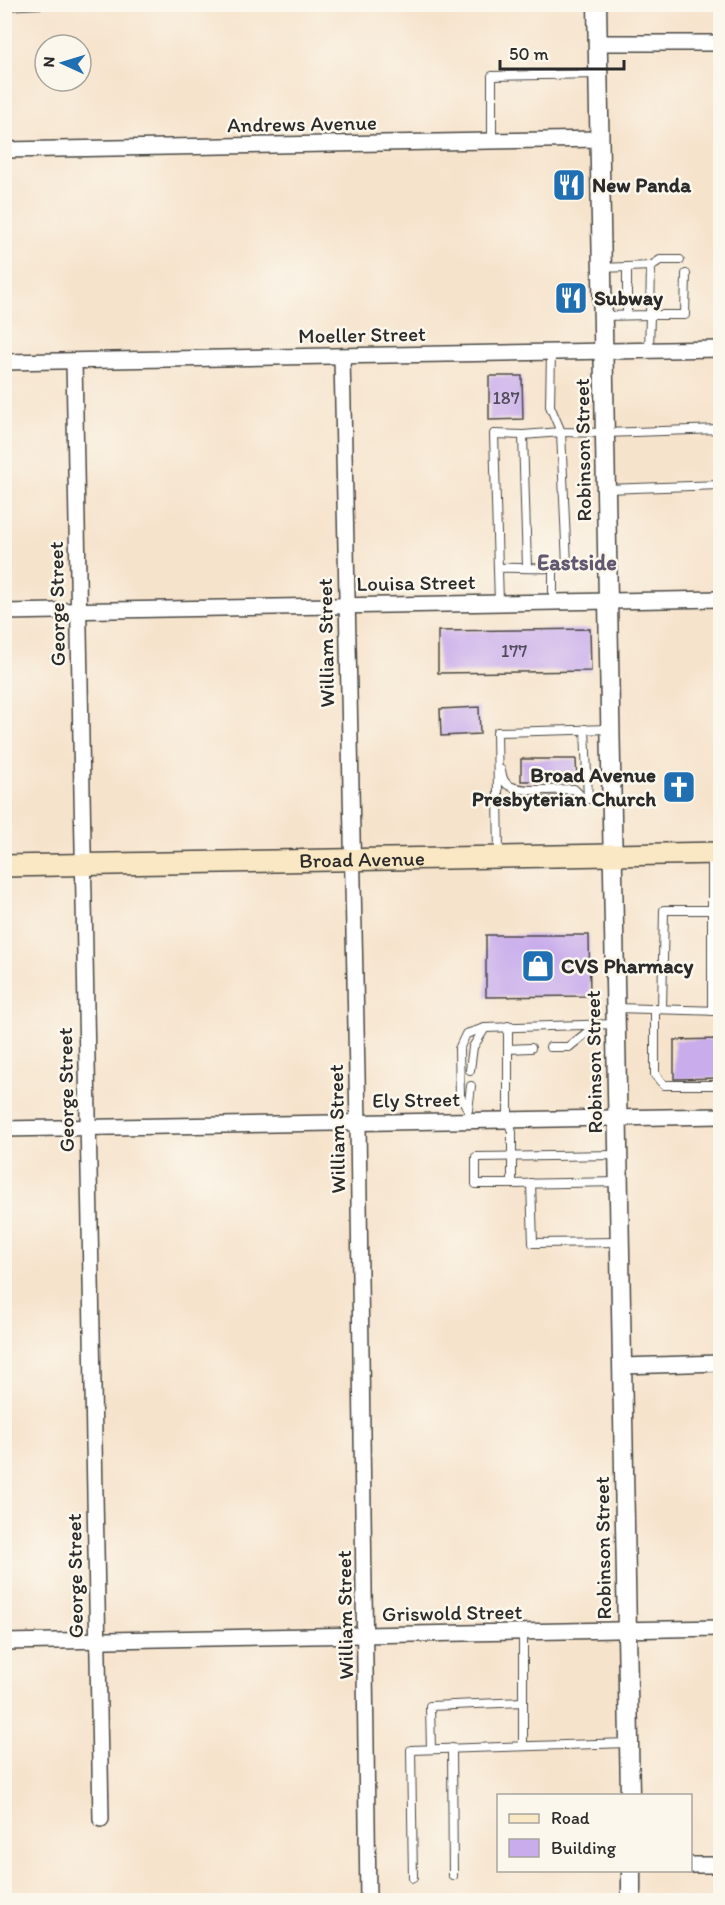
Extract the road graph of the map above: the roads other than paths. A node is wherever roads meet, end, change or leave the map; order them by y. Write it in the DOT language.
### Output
graph roads {
  1 [pos="44,4"];
  2 [pos="597,4"];
  3 [pos="4,6"];
  4 [pos="598,44"];
  5 [pos="720,44"];
  6 [pos="599,74"];
  7 [pos="600,139"];
  8 [pos="492,141"];
  9 [pos="4,150"];
  10 [pos="680,260"];
  11 [pos="651,266"];
  12 [pos="627,267"];
  13 [pos="602,268"];
  14 [pos="686,274"];
  15 [pos="627,315"];
  16 [pos="650,315"];
  17 [pos="603,316"];
  18 [pos="720,349"];
  19 [pos="649,350"];
  20 [pos="604,351"];
  21 [pos="551,352"];
  22 [pos="342,357"];
  23 [pos="74,361"];
  24 [pos="4,362"];
  25 [pos="720,429"];
  26 [pos="561,432"];
  27 [pos="605,433"];
  28 [pos="523,435"];
  29 [pos="720,485"];
  30 [pos="606,489"];
  31 [pos="527,567"];
  32 [pos="498,568"];
  33 [pos="554,568"];
  34 [pos="720,599"];
  35 [pos="553,602"];
  36 [pos="609,602"];
  37 [pos="499,603"];
  38 [pos="346,605"];
  39 [pos="78,610"];
  40 [pos="4,612"];
  41 [pos="585,729"];
  42 [pos="611,729"];
  43 [pos="497,747"];
  44 [pos="612,798"];
  45 [pos="586,799"];
  46 [pos="498,803"];
  47 [pos="716,853"];
  48 [pos="613,854"];
  49 [pos="499,856"];
  50 [pos="351,859"];
  51 [pos="83,864"];
  52 [pos="4,866"];
  53 [pos="716,910"];
  54 [pos="659,1009"];
  55 [pos="716,1011"];
  56 [pos="616,1016"];
  57 [pos="596,1025"];
  58 [pos="508,1026"];
  59 [pos="485,1028"];
  60 [pos="550,1047"];
  61 [pos="508,1048"];
  62 [pos="531,1048"];
  63 [pos="470,1070"];
  64 [pos="716,1085"];
  65 [pos="471,1086"];
  66 [pos="468,1115"];
  67 [pos="720,1116"];
  68 [pos="618,1118"];
  69 [pos="508,1120"];
  70 [pos="358,1123"];
  71 [pos="88,1127"];
  72 [pos="4,1129"];
  73 [pos="512,1155"];
  74 [pos="619,1155"];
  75 [pos="619,1182"];
  76 [pos="531,1183"];
  77 [pos="512,1184"];
  78 [pos="620,1242"];
  79 [pos="720,1364"];
  80 [pos="623,1366"];
  81 [pos="720,1628"];
  82 [pos="627,1630"];
  83 [pos="523,1632"];
  84 [pos="366,1636"];
  85 [pos="98,1641"];
  86 [pos="4,1642"];
  87 [pos="523,1702"];
  88 [pos="629,1743"];
  89 [pos="523,1746"];
  90 [pos="452,1748"];
  91 [pos="431,1749"];
  92 [pos="630,1794"];
  93 [pos="101,1819"];
  94 [pos="692,1865"];
  95 [pos="720,1865"];
  96 [pos="631,1872"];
  97 [pos="453,1876"];
  98 [pos="413,1878"];
  99 [pos="368,1900"];
  100 [pos="631,1900"];
  1 -- 3 [label="lane"];
  2 -- 4 [label="street, Robinson Street"];
  4 -- 5 [label="street"];
  4 -- 6 [label="street, Robinson Street"];
  6 -- 7 [label="street, Robinson Street"];
  6 -- 8 [label="lane"];
  7 -- 8 [label="street, Andrews Avenue"];
  7 -- 13 [label="street, Robinson Street"];
  8 -- 9 [label="street, Andrews Avenue"];
  10 -- 11 [label="lane"];
  11 -- 12 [label="lane"];
  11 -- 16 [label="lane"];
  12 -- 13 [label="lane"];
  12 -- 15 [label="lane"];
  13 -- 17 [label="street, Robinson Street"];
  14 -- 16 [label="lane"];
  15 -- 16 [label="lane"];
  15 -- 17 [label="lane"];
  16 -- 19 [label="lane"];
  17 -- 20 [label="street, Robinson Street"];
  18 -- 19 [label="street, Moeller Street"];
  19 -- 20 [label="street, Moeller Street"];
  20 -- 21 [label="street, Moeller Street"];
  20 -- 27 [label="street, Robinson Street"];
  21 -- 22 [label="street, Moeller Street"];
  21 -- 26 [label="lane"];
  22 -- 23 [label="street, Moeller Street"];
  22 -- 38 [label="street, William Street"];
  23 -- 24 [label="street, Moeller Street"];
  23 -- 39 [label="street, George Street"];
  25 -- 27 [label="lane"];
  26 -- 27 [label="lane"];
  26 -- 28 [label="lane"];
  26 -- 33 [label="lane"];
  27 -- 30 [label="street, Robinson Street"];
  28 -- 31 [label="lane"];
  28 -- 32 [label="lane"];
  29 -- 30 [label="lane"];
  30 -- 36 [label="street, Robinson Street"];
  31 -- 32 [label="lane"];
  31 -- 33 [label="lane"];
  32 -- 37 [label="lane"];
  33 -- 35 [label="lane"];
  34 -- 36 [label="street, Louisa Street"];
  35 -- 36 [label="street, Louisa Street"];
  35 -- 37 [label="street, Louisa Street"];
  36 -- 42 [label="street, Robinson Street"];
  37 -- 38 [label="street, Louisa Street"];
  38 -- 39 [label="street, Louisa Street"];
  38 -- 50 [label="street, William Street"];
  39 -- 40 [label="street, Louisa Street"];
  39 -- 51 [label="street, George Street"];
  41 -- 42 [label="lane"];
  41 -- 43 [label="lane"];
  41 -- 45 [label="lane"];
  42 -- 44 [label="street, Robinson Street"];
  43 -- 45 [label="lane"];
  43 -- 46 [label="lane"];
  44 -- 45 [label="lane"];
  44 -- 48 [label="street, Robinson Street"];
  45 -- 46 [label="lane"];
  46 -- 49 [label="lane"];
  47 -- 48 [label="main road, Broad Avenue"];
  47 -- 53 [label="lane"];
  48 -- 49 [label="main road, Broad Avenue"];
  48 -- 56 [label="street, Robinson Street"];
  49 -- 50 [label="main road, Broad Avenue"];
  50 -- 51 [label="main road, Broad Avenue"];
  50 -- 70 [label="street, William Street"];
  51 -- 52 [label="main road, Broad Avenue"];
  51 -- 71 [label="street, George Street"];
  53 -- 54 [label="lane"];
  53 -- 55 [label="lane"];
  54 -- 55 [label="lane"];
  54 -- 56 [label="lane"];
  54 -- 64 [label="lane"];
  56 -- 57 [label="lane"];
  56 -- 68 [label="street, Robinson Street"];
  57 -- 58 [label="lane"];
  57 -- 60 [label="lane"];
  58 -- 59 [label="lane"];
  58 -- 61 [label="lane"];
  59 -- 63 [label="lane"];
  59 -- 66 [label="lane"];
  61 -- 62 [label="lane"];
  61 -- 69 [label="lane"];
  65 -- 66 [label="lane"];
  66 -- 69 [label="street, Ely Street"];
  66 -- 70 [label="street, Ely Street"];
  67 -- 68 [label="street, Ely Street"];
  68 -- 69 [label="street, Ely Street"];
  68 -- 74 [label="street, Robinson Street"];
  69 -- 73 [label="lane"];
  70 -- 71 [label="street, Ely Street"];
  70 -- 84 [label="street, William Street"];
  71 -- 72 [label="street, Ely Street"];
  71 -- 85 [label="street, George Street"];
  73 -- 74 [label="lane"];
  73 -- 77 [label="lane"];
  73 -- 77 [label="lane"];
  74 -- 75 [label="street, Robinson Street"];
  75 -- 76 [label="lane"];
  75 -- 78 [label="street, Robinson Street"];
  76 -- 77 [label="lane"];
  76 -- 78 [label="lane"];
  78 -- 80 [label="street, Robinson Street"];
  79 -- 80 [label="street"];
  80 -- 82 [label="street, Robinson Street"];
  81 -- 82 [label="street, Griswold Street"];
  82 -- 83 [label="street, Griswold Street"];
  82 -- 88 [label="street, Robinson Street"];
  83 -- 84 [label="street, Griswold Street"];
  83 -- 87 [label="lane"];
  84 -- 85 [label="street, Griswold Street"];
  84 -- 99 [label="street, William Street"];
  85 -- 86 [label="street, Griswold Street"];
  85 -- 93 [label="street, George Street"];
  87 -- 89 [label="lane"];
  87 -- 91 [label="lane"];
  88 -- 89 [label="lane"];
  88 -- 92 [label="street, Robinson Street"];
  89 -- 90 [label="lane"];
  90 -- 91 [label="lane"];
  90 -- 97 [label="lane"];
  91 -- 98 [label="lane"];
  94 -- 95 [label="street"];
  96 -- 100 [label="street"];
}
